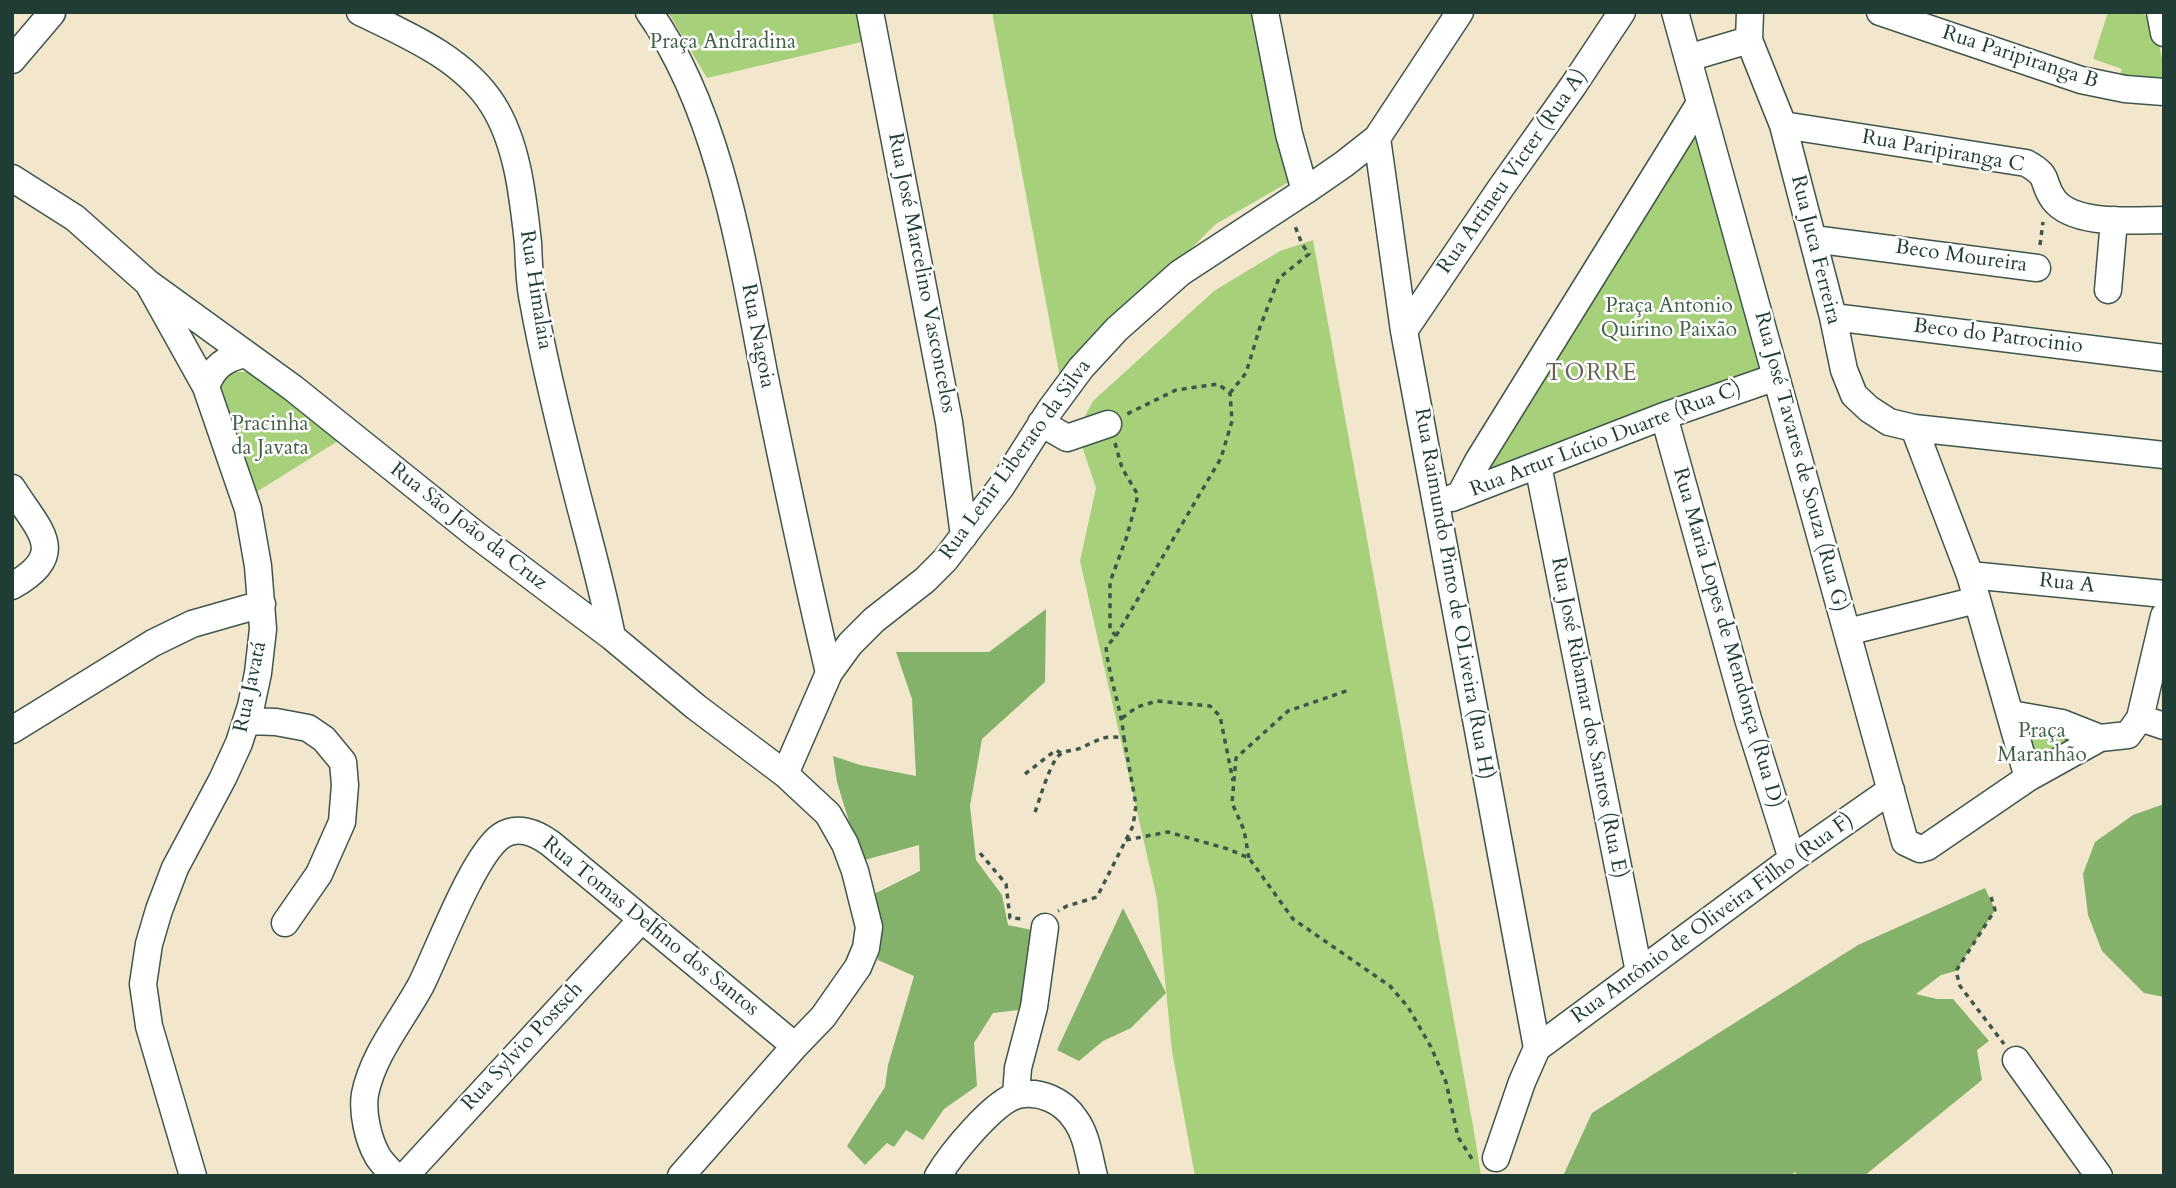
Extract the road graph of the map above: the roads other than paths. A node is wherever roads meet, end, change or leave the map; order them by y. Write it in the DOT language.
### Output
graph roads {
  1 [pos="360,12"];
  2 [pos="649,12"];
  3 [pos="870,12"];
  4 [pos="1265,12"];
  5 [pos="1460,12"];
  6 [pos="1622,12"];
  7 [pos="1675,12"];
  8 [pos="1750,12"];
  9 [pos="1880,12"];
  10 [pos="2160,12"];
  11 [pos="52,13"];
  12 [pos="2164,33"];
  13 [pos="1749,40"];
  14 [pos="1688,58"];
  15 [pos="12,60"];
  16 [pos="2164,92"];
  17 [pos="1700,103"];
  18 [pos="1783,125"];
  19 [pos="1377,138"];
  20 [pos="12,178"];
  21 [pos="1295,198"];
  22 [pos="2115,219"];
  23 [pos="2164,220"];
  24 [pos="1813,239"];
  25 [pos="2037,268"];
  26 [pos="148,284"];
  27 [pos="2108,290"];
  28 [pos="1833,317"];
  29 [pos="1404,331"];
  30 [pos="246,354"];
  31 [pos="2164,358"];
  32 [pos="1776,377"];
  33 [pos="206,387"];
  34 [pos="1664,416"];
  35 [pos="1041,423"];
  36 [pos="1106,425"];
  37 [pos="1914,428"];
  38 [pos="2164,455"];
  39 [pos="1538,465"];
  40 [pos="12,488"];
  41 [pos="1448,500"];
  42 [pos="964,536"];
  43 [pos="12,586"];
  44 [pos="1973,587"];
  45 [pos="2164,594"];
  46 [pos="262,604"];
  47 [pos="2164,616"];
  48 [pos="1847,632"];
  49 [pos="612,637"];
  50 [pos="829,673"];
  51 [pos="2011,714"];
  52 [pos="246,721"];
  53 [pos="2152,722"];
  54 [pos="12,730"];
  55 [pos="2108,737"];
  56 [pos="785,774"];
  57 [pos="2028,778"];
  58 [pos="1891,790"];
  59 [pos="1792,859"];
  60 [pos="642,919"];
  61 [pos="285,923"];
  62 [pos="1044,923"];
  63 [pos="1639,972"];
  64 [pos="795,1046"];
  65 [pos="1537,1048"];
  66 [pos="2016,1059"];
  67 [pos="1016,1095"];
  68 [pos="1486,1162"];
  69 [pos="193,1176"];
  70 [pos="394,1176"];
  71 [pos="405,1176"];
  72 [pos="681,1176"];
  73 [pos="938,1176"];
  74 [pos="1094,1176"];
  75 [pos="2099,1176"];
  1 -- 49 [label="street, Rua Himalaia"];
  2 -- 50 [label="street, Rua Nagoia"];
  3 -- 42 [label="street, Rua José Marcelino Vasconcelos"];
  4 -- 21 [label="street"];
  5 -- 19 [label="street, Rua Lenir Liberato da Silva"];
  6 -- 29 [label="street, Rua Artineu Victer (Rua A)"];
  7 -- 14 [label="street, Rua José Tavares de Souza (Rua G)"];
  8 -- 13 [label="street"];
  9 -- 16 [label="street, Rua Paripiranga B"];
  10 -- 12 [label="street"];
  11 -- 15 [label="street"];
  13 -- 14 [label="street"];
  13 -- 18 [label="street, Rua Juca Ferreira"];
  14 -- 17 [label="street, Rua José Tavares de Souza (Rua G)"];
  17 -- 32 [label="street, Rua José Tavares de Souza (Rua G)"];
  17 -- 41 [label="street"];
  18 -- 22 [label="street, Rua Paripiranga C"];
  18 -- 24 [label="street, Rua Juca Ferreira"];
  19 -- 21 [label="street, Rua Lenir Liberato da Silva"];
  19 -- 29 [label="street, Rua Raimundo Pinto de OLiveira (Rua H)"];
  20 -- 26 [label="street, Rua Javatá"];
  21 -- 35 [label="street, Rua Lenir Liberato da Silva"];
  22 -- 23 [label="street, Rua Paripiranga C"];
  22 -- 27 [label="street"];
  24 -- 25 [label="street, Beco Moureira"];
  24 -- 28 [label="street, Rua Juca Ferreira"];
  26 -- 30 [label="street, Rua São João da Cruz"];
  26 -- 33 [label="street, Rua Javatá"];
  28 -- 31 [label="street, Beco do Patrocinio"];
  28 -- 37 [label="street, Rua Juca Ferreira"];
  29 -- 41 [label="street, Rua Raimundo Pinto de OLiveira (Rua H)"];
  30 -- 33 [label="street"];
  30 -- 49 [label="street, Rua São João da Cruz"];
  32 -- 34 [label="street, Rua Artur Lúcio Duarte (Rua C)"];
  32 -- 48 [label="street, Rua José Tavares de Souza (Rua G)"];
  33 -- 46 [label="street, Rua Javatá"];
  34 -- 39 [label="street, Rua Artur Lúcio Duarte (Rua C)"];
  34 -- 59 [label="street, Rua Maria Lopes de Mendonça (Rua D)"];
  35 -- 36 [label="street"];
  35 -- 42 [label="street, Rua Lenir Liberato da Silva"];
  37 -- 38 [label="street, Rua Juca Ferreira"];
  37 -- 44 [label="street"];
  39 -- 41 [label="street, Rua Artur Lúcio Duarte (Rua C)"];
  39 -- 63 [label="street, Rua José Ribamar dos Santos (Rua E)"];
  40 -- 43 [label="street"];
  41 -- 65 [label="street, Rua Raimundo Pinto de OLiveira (Rua H)"];
  42 -- 50 [label="street, Rua Lenir Liberato da Silva"];
  44 -- 45 [label="street, Rua A"];
  44 -- 48 [label="street, Rua A"];
  44 -- 51 [label="street"];
  46 -- 52 [label="street, Rua Javatá"];
  46 -- 54 [label="street"];
  47 -- 53 [label="street"];
  48 -- 58 [label="street, Rua José Tavares de Souza (Rua G)"];
  49 -- 56 [label="street, Rua São João da Cruz"];
  50 -- 56 [label="street, Rua Lenir Liberato da Silva"];
  51 -- 55 [label="street"];
  51 -- 57 [label="street"];
  52 -- 61 [label="street"];
  52 -- 69 [label="street, Rua Javatá"];
  53 -- 55 [label="street"];
  55 -- 57 [label="street"];
  56 -- 64 [label="street"];
  57 -- 58 [label="street, Rua José Tavares de Souza (Rua G)"];
  58 -- 59 [label="street, Rua Antônio de Oliveira Filho (Rua F)"];
  59 -- 63 [label="street, Rua Antônio de Oliveira Filho (Rua F)"];
  60 -- 64 [label="street, Rua Tomas Delfino dos Santos"];
  60 -- 70 [label="street, Rua Tomas Delfino dos Santos"];
  60 -- 71 [label="street, Rua Sylvio Postsch"];
  62 -- 67 [label="street"];
  63 -- 65 [label="street, Rua Antônio de Oliveira Filho (Rua F)"];
  64 -- 72 [label="street"];
  65 -- 68 [label="street"];
  66 -- 75 [label="street"];
  67 -- 73 [label="street"];
  67 -- 74 [label="street"];
}
